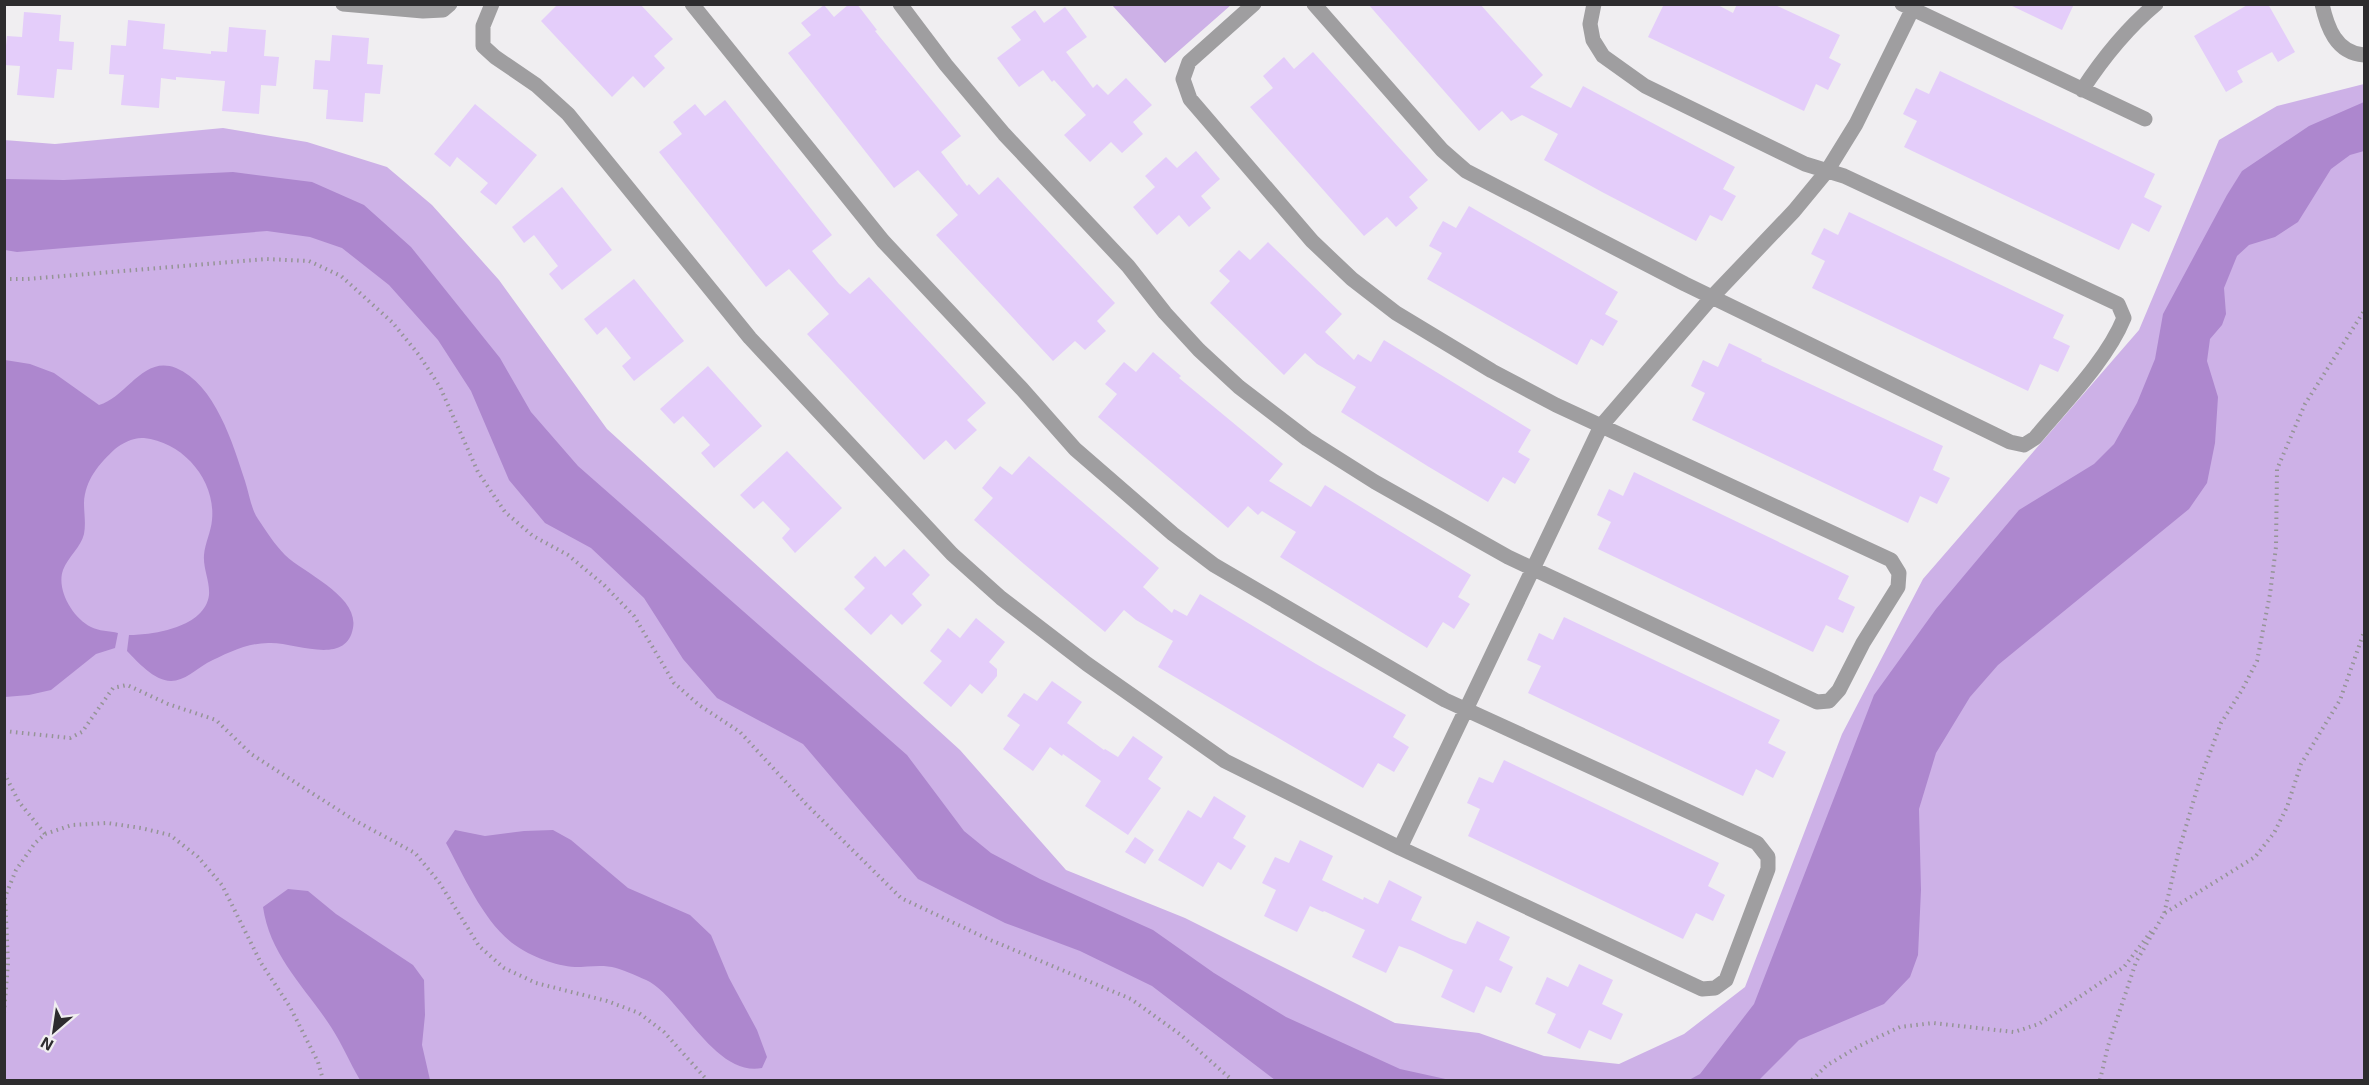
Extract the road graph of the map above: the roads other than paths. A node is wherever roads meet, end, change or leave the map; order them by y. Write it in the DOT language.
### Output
graph roads {
  1 [pos="343,4"];
  2 [pos="450,4"];
  3 [pos="492,4"];
  4 [pos="692,4"];
  5 [pos="900,4"];
  6 [pos="1254,4"];
  7 [pos="1314,4"];
  8 [pos="1594,4"];
  9 [pos="2156,4"];
  10 [pos="2322,4"];
  11 [pos="1910,6"];
  12 [pos="2364,55"];
  13 [pos="2082,90"];
  14 [pos="2145,119"];
  15 [pos="1827,171"];
  16 [pos="1712,297"];
  17 [pos="1601,426"];
  18 [pos="1533,569"];
  19 [pos="1466,710"];
  20 [pos="1400,848"];
  1 -- 2 [label="street"];
  3 -- 20 [label="street"];
  4 -- 19 [label="street"];
  5 -- 18 [label="street"];
  6 -- 17 [label="street"];
  7 -- 16 [label="street"];
  8 -- 15 [label="street"];
  9 -- 13 [label="street"];
  10 -- 12 [label="street"];
  11 -- 13 [label="street"];
  11 -- 15 [label="street"];
  13 -- 14 [label="street"];
  15 -- 16 [label="street"];
  15 -- 16 [label="street"];
  16 -- 17 [label="street"];
  17 -- 18 [label="street"];
  17 -- 18 [label="street"];
  18 -- 19 [label="street"];
  19 -- 20 [label="street"];
  19 -- 20 [label="street"];
}
